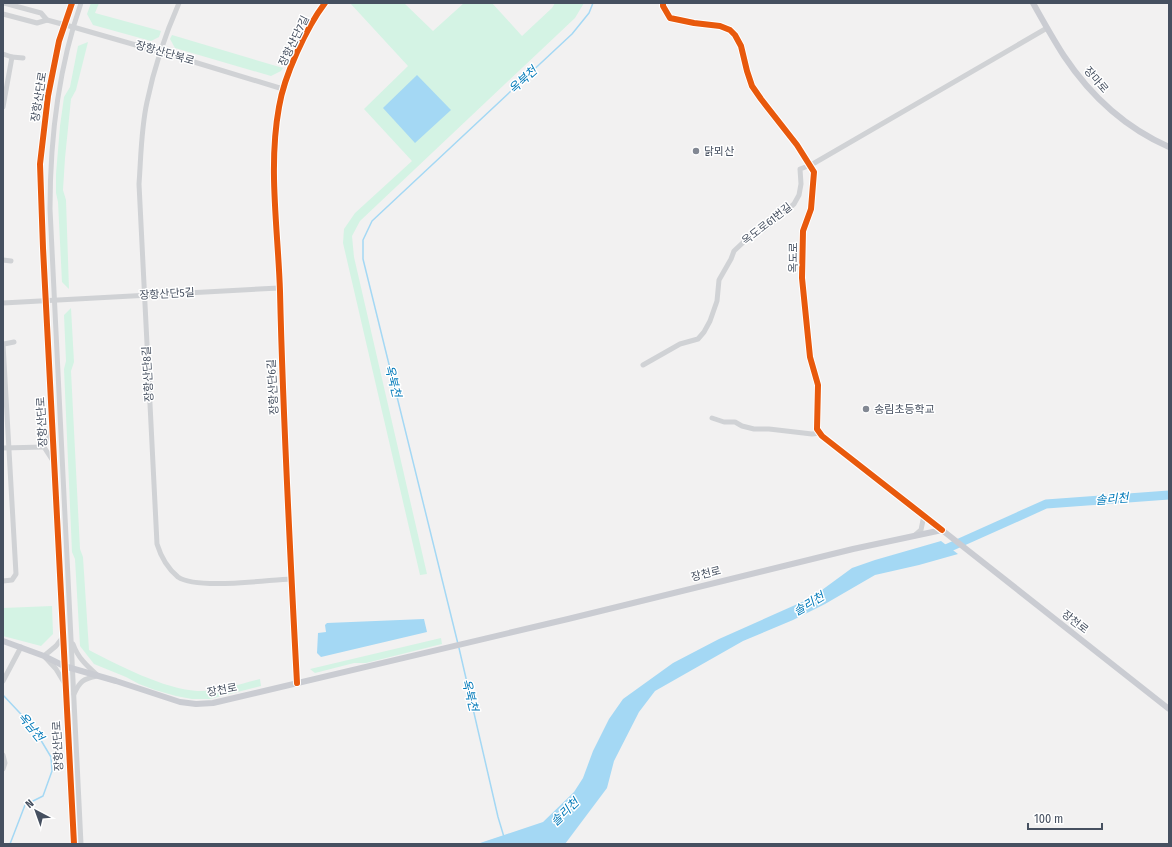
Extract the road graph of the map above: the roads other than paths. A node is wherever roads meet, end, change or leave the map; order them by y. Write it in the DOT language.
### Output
graph roads {
  1 [pos="4,3"];
  2 [pos="72,3"];
  3 [pos="82,3"];
  4 [pos="179,3"];
  5 [pos="326,3"];
  6 [pos="663,3"];
  7 [pos="1033,3"];
  8 [pos="3,14"];
  9 [pos="47,20"];
  10 [pos="64,25"];
  11 [pos="73,27"];
  12 [pos="1047,28"];
  13 [pos="161,52"];
  14 [pos="3,54"];
  15 [pos="12,57"];
  16 [pos="23,58"];
  17 [pos="283,89"];
  18 [pos="3,107"];
  19 [pos="1169,147"];
  20 [pos="811,165"];
  21 [pos="3,260"];
  22 [pos="11,261"];
  23 [pos="279,288"];
  24 [pos="144,295"];
  25 [pos="46,300"];
  26 [pos="54,300"];
  27 [pos="3,303"];
  28 [pos="14,342"];
  29 [pos="3,344"];
  30 [pos="643,365"];
  31 [pos="712,418"];
  32 [pos="52,429"];
  33 [pos="820,433"];
  34 [pos="44,447"];
  35 [pos="6,448"];
  36 [pos="54,463"];
  37 [pos="924,515"];
  38 [pos="942,530"];
  39 [pos="914,536"];
  40 [pos="291,579"];
  41 [pos="3,581"];
  42 [pos="63,636"];
  43 [pos="71,639"];
  44 [pos="3,641"];
  45 [pos="20,647"];
  46 [pos="44,656"];
  47 [pos="64,666"];
  48 [pos="72,668"];
  49 [pos="98,676"];
  50 [pos="3,681"];
  51 [pos="297,684"];
  52 [pos="65,685"];
  53 [pos="73,695"];
  54 [pos="1169,709"];
  55 [pos="3,755"];
  56 [pos="3,769"];
  57 [pos="74,844"];
  58 [pos="81,844"];
  1 -- 9 [label="street, 장항산단북로"];
  2 -- 10 [label="street, 장항산단로"];
  3 -- 11 [label="street, 장항산단로"];
  4 -- 13 [label="street, 장항산단8길"];
  5 -- 17 [label="street, 장항산단7길"];
  6 -- 20 [label="street"];
  7 -- 12 [label="main road, 장마로"];
  8 -- 9 [label="street, 장항산단북로"];
  9 -- 10 [label="street, 장항산단북로"];
  10 -- 11 [label="street, 장항산단북로"];
  10 -- 25 [label="street, 장항산단로"];
  11 -- 13 [label="street, 장항산단북로"];
  11 -- 26 [label="street, 장항산단로"];
  12 -- 19 [label="main road, 장마로"];
  12 -- 20 [label="street"];
  13 -- 17 [label="street, 장항산단북로"];
  13 -- 24 [label="street, 장항산단8길"];
  14 -- 15 [label="street"];
  15 -- 16 [label="street"];
  15 -- 18 [label="street"];
  17 -- 23 [label="street, 장항산단6길"];
  20 -- 30 [label="street, 옥도로61번길"];
  20 -- 33 [label="street, 옥도로"];
  21 -- 22 [label="street"];
  23 -- 24 [label="street, 장항산단5길"];
  23 -- 40 [label="street, 장항산단6길"];
  24 -- 26 [label="street, 장항산단5길"];
  24 -- 40 [label="street, 장항산단8길"];
  25 -- 26 [label="street, 장항산단5길"];
  25 -- 27 [label="street, 장항산단5길"];
  25 -- 32 [label="street, 장항산단로"];
  26 -- 43 [label="street, 장항산단로"];
  28 -- 29 [label="street"];
  29 -- 35 [label="street"];
  31 -- 33 [label="street"];
  32 -- 34 [label="street"];
  32 -- 36 [label="street, 장항산단로"];
  33 -- 37 [label="street"];
  34 -- 35 [label="street"];
  34 -- 36 [label="street"];
  35 -- 41 [label="street"];
  36 -- 42 [label="street, 장항산단로"];
  37 -- 38 [label="street"];
  37 -- 39 [label="street"];
  38 -- 39 [label="main road, 장천로"];
  38 -- 54 [label="main road, 장천로"];
  39 -- 51 [label="main road, 장천로"];
  40 -- 51 [label="street, 장항산단6길"];
  42 -- 46 [label="street"];
  42 -- 47 [label="street, 장항산단로"];
  43 -- 48 [label="street, 장항산단로"];
  43 -- 49 [label="street"];
  44 -- 45 [label="main road, 장천로"];
  45 -- 46 [label="main road, 장천로"];
  45 -- 50 [label="street"];
  46 -- 47 [label="main road, 장천로"];
  46 -- 52 [label="street"];
  47 -- 48 [label="main road, 장천로"];
  47 -- 52 [label="street, 장항산단로"];
  48 -- 49 [label="main road, 장천로"];
  48 -- 53 [label="street, 장항산단로"];
  49 -- 51 [label="main road, 장천로"];
  49 -- 53 [label="street"];
  52 -- 57 [label="street, 장항산단로"];
  53 -- 58 [label="street, 장항산단로"];
  55 -- 56 [label="street"];
}
